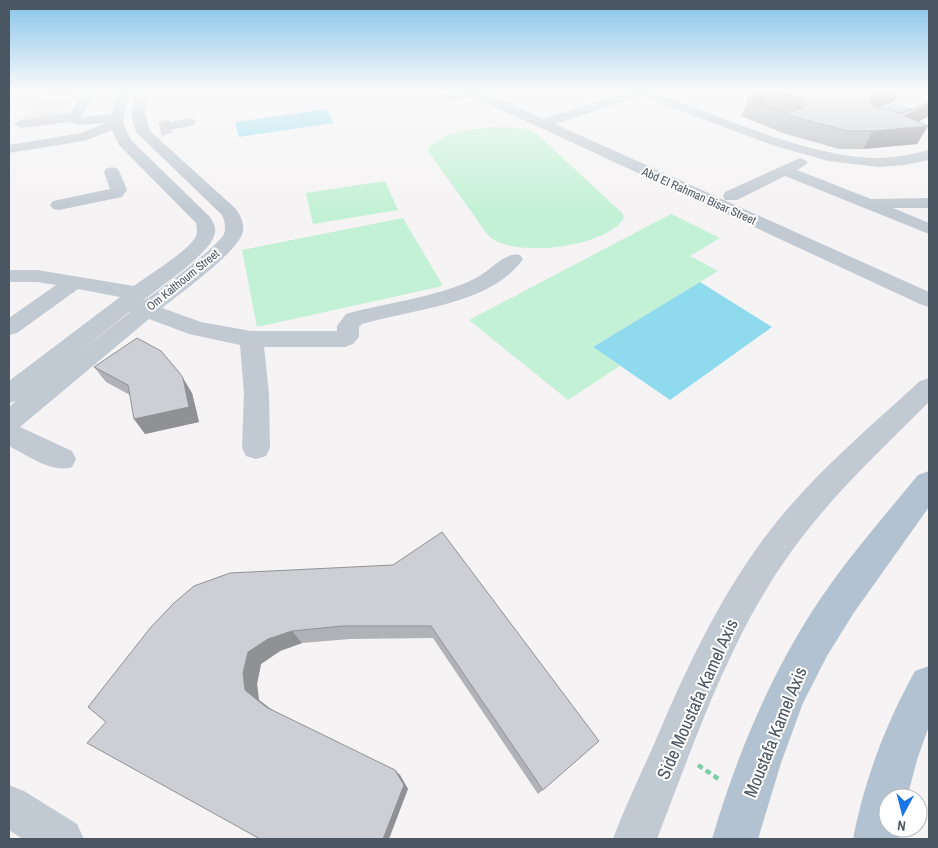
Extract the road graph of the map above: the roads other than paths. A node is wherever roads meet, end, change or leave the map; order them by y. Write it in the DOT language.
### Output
graph roads {
  1 [pos="158,129"];
  2 [pos="56,130"];
  3 [pos="98,130"];
  4 [pos="119,130"];
  5 [pos="567,130"];
  6 [pos="582,130"];
  7 [pos="752,130"];
  8 [pos="769,130"];
  9 [pos="9,137"];
  10 [pos="779,139"];
  11 [pos="926,149"];
  12 [pos="9,150"];
  13 [pos="815,154"];
  14 [pos="785,172"];
  15 [pos="130,177"];
  16 [pos="731,196"];
  17 [pos="862,202"];
  18 [pos="929,203"];
  19 [pos="58,205"];
  20 [pos="929,229"];
  21 [pos="513,259"];
  22 [pos="9,276"];
  23 [pos="37,276"];
  24 [pos="73,282"];
  25 [pos="929,285"];
  26 [pos="9,294"];
  27 [pos="929,300"];
  28 [pos="136,302"];
  29 [pos="9,328"];
  30 [pos="252,339"];
  31 [pos="929,387"];
  32 [pos="12,388"];
  33 [pos="9,422"];
  34 [pos="9,434"];
  35 [pos="256,448"];
  36 [pos="62,459"];
  37 [pos="929,484"];
  38 [pos="929,685"];
  39 [pos="9,806"];
  40 [pos="62,839"];
  41 [pos="636,839"];
  42 [pos="735,839"];
  43 [pos="876,839"];
  1 -- 28 [label="street, Om Kalthoum Street"];
  2 -- 9 [label="street"];
  3 -- 12 [label="street"];
  4 -- 15 [label="street, Om Kalthoum Street"];
  5 -- 27 [label="street, Abd El Rahman Bisar Street"];
  6 -- 16 [label="street, Abd El Rahman Bisar Street"];
  7 -- 10 [label="street"];
  8 -- 10 [label="street"];
  10 -- 11 [label="street"];
  10 -- 13 [label="street"];
  11 -- 13 [label="street"];
  13 -- 14 [label="street"];
  14 -- 16 [label="street"];
  14 -- 17 [label="street"];
  15 -- 19 [label="street"];
  15 -- 28 [label="street, Om Kalthoum Street"];
  16 -- 25 [label="street, Abd El Rahman Bisar Street"];
  17 -- 18 [label="street"];
  17 -- 20 [label="street"];
  21 -- 30 [label="lane"];
  22 -- 23 [label="street"];
  23 -- 24 [label="street"];
  23 -- 26 [label="street"];
  24 -- 28 [label="street"];
  24 -- 29 [label="street"];
  28 -- 30 [label="street"];
  28 -- 32 [label="street, Om Kalthoum Street"];
  28 -- 33 [label="street, Om Kalthoum Street"];
  30 -- 35 [label="street"];
  31 -- 41 [label="street, Side Moustafa Kamel Axis"];
  34 -- 36 [label="street"];
  37 -- 42 [label="main road, Moustafa Kamel Axis"];
  38 -- 43 [label="main road"];
  39 -- 40 [label="street"];
}
